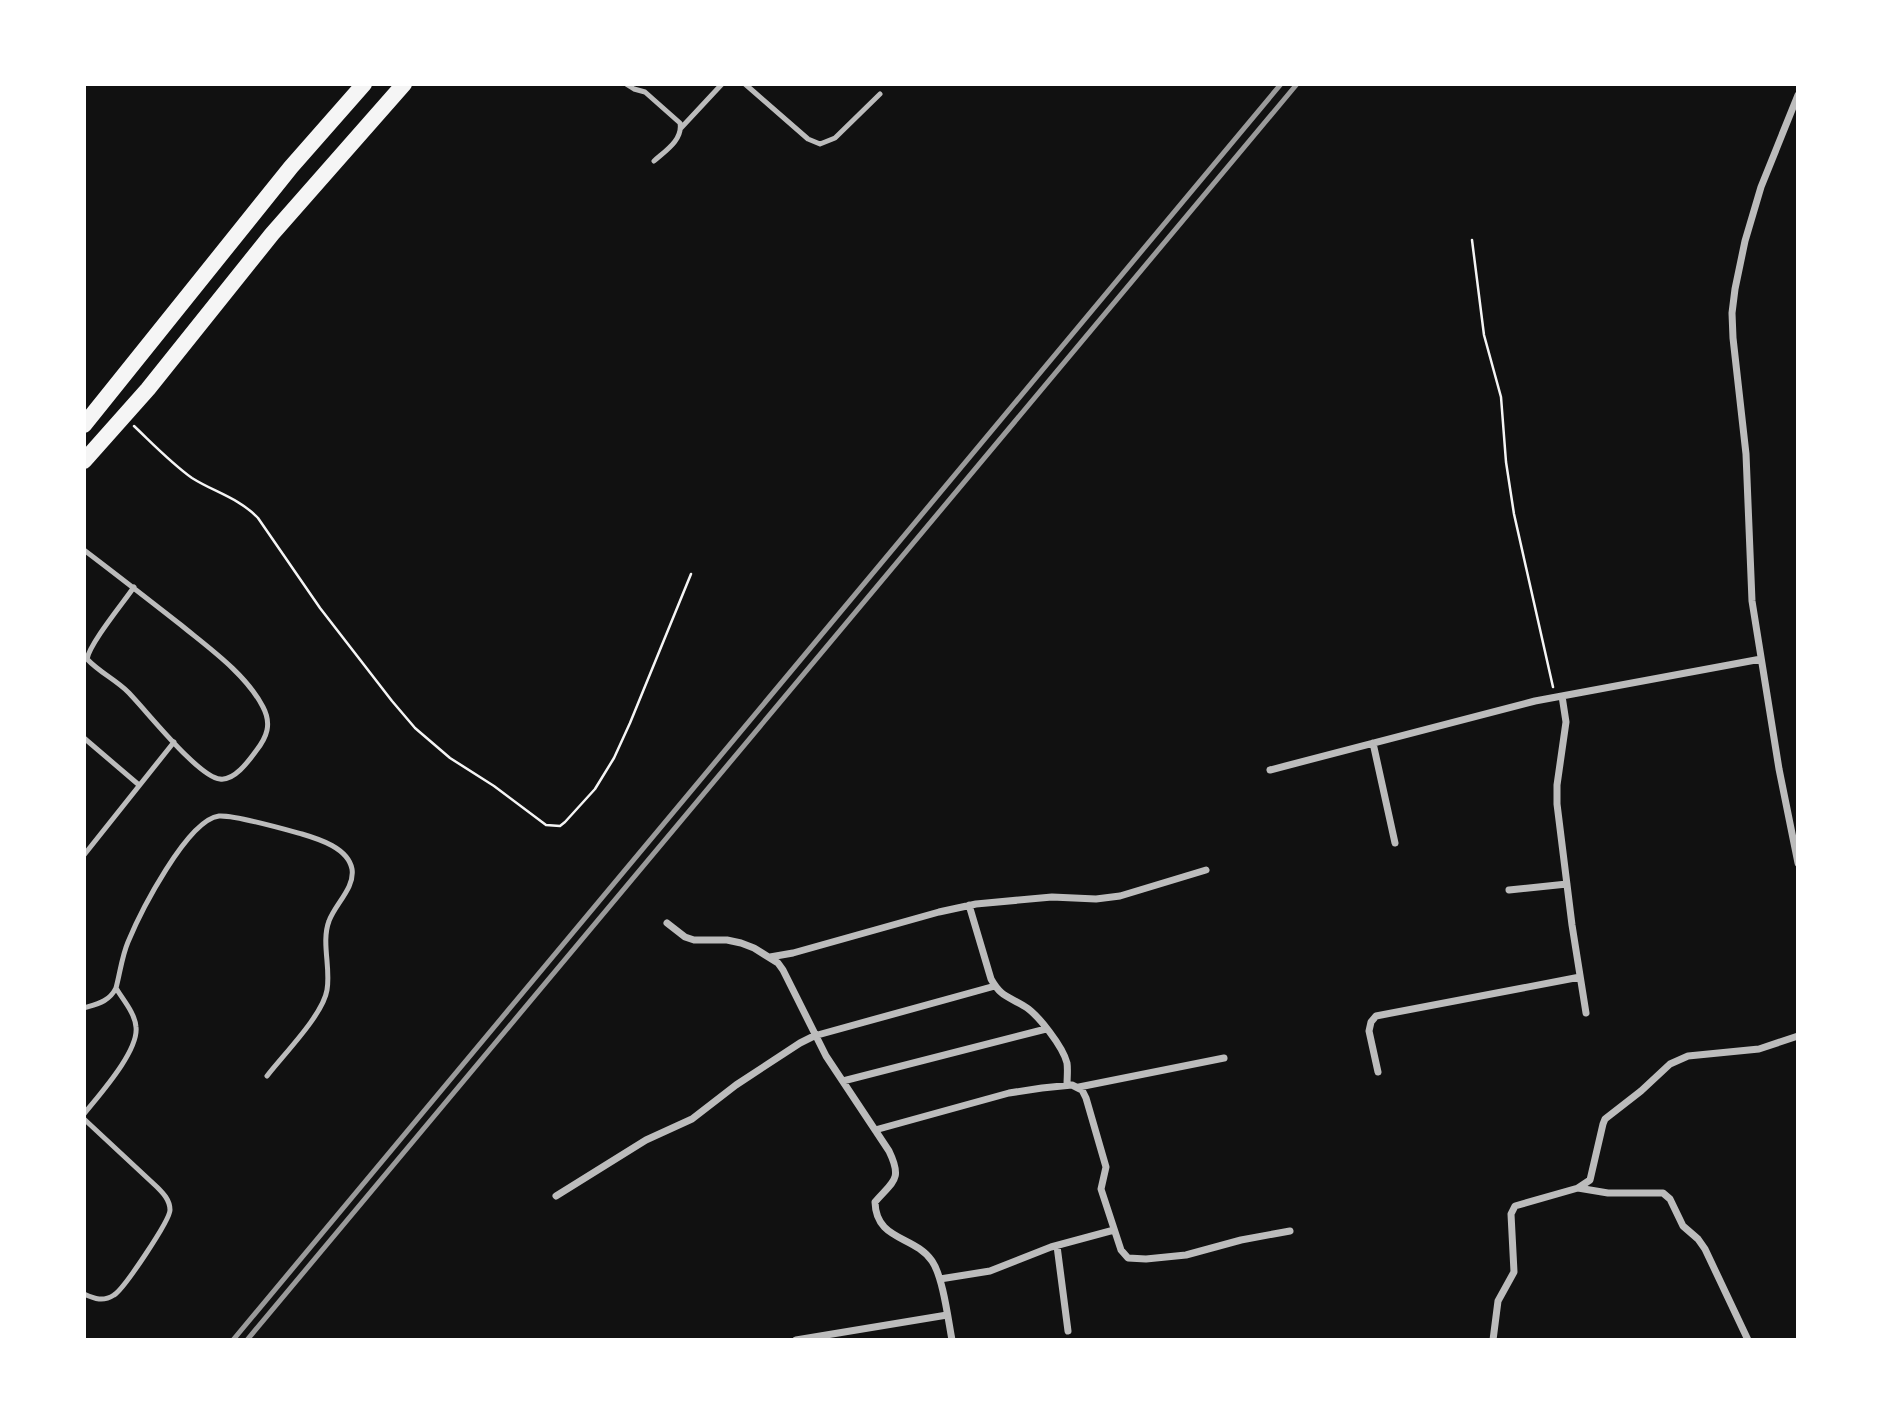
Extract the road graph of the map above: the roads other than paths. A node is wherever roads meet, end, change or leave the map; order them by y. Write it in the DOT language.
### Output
graph roads {
  1 [pos="364,84"];
  2 [pos="404,84"];
  3 [pos="626,84"];
  4 [pos="643,84"];
  5 [pos="722,84"];
  6 [pos="744,84"];
  7 [pos="645,92"];
  8 [pos="880,94"];
  9 [pos="1798,95"];
  10 [pos="681,128"];
  11 [pos="654,161"];
  12 [pos="84,425"];
  13 [pos="84,461"];
  14 [pos="84,550"];
  15 [pos="134,587"];
  16 [pos="1761,659"];
  17 [pos="1558,697"];
  18 [pos="84,738"];
  19 [pos="173,742"];
  20 [pos="1373,743"];
  21 [pos="1270,770"];
  22 [pos="139,785"];
  23 [pos="1395,843"];
  24 [pos="84,855"];
  25 [pos="1798,863"];
  26 [pos="1206,870"];
  27 [pos="1567,884"];
  28 [pos="1509,890"];
  29 [pos="969,905"];
  30 [pos="667,923"];
  31 [pos="770,957"];
  32 [pos="1580,977"];
  33 [pos="995,986"];
  34 [pos="116,988"];
  35 [pos="84,1008"];
  36 [pos="1586,1013"];
  37 [pos="1046,1029"];
  38 [pos="814,1035"];
  39 [pos="1798,1036"];
  40 [pos="1224,1058"];
  41 [pos="1378,1072"];
  42 [pos="267,1076"];
  43 [pos="843,1081"];
  44 [pos="1067,1085"];
  45 [pos="1079,1087"];
  46 [pos="84,1117"];
  47 [pos="875,1130"];
  48 [pos="1578,1188"];
  49 [pos="556,1196"];
  50 [pos="1114,1230"];
  51 [pos="1290,1231"];
  52 [pos="1057,1245"];
  53 [pos="940,1279"];
  54 [pos="84,1294"];
  55 [pos="947,1315"];
  56 [pos="1068,1331"];
  57 [pos="796,1340"];
  58 [pos="953,1340"];
  59 [pos="1493,1340"];
  60 [pos="1748,1340"];
  1 -- 12 [label="main road"];
  2 -- 13 [label="main road"];
  3 -- 7 [label="lane"];
  4 -- 7 [label="lane"];
  5 -- 10 [label="lane"];
  6 -- 8 [label="lane"];
  7 -- 10 [label="lane"];
  9 -- 16 [label="street"];
  10 -- 11 [label="lane"];
  14 -- 15 [label="lane"];
  15 -- 19 [label="lane"];
  15 -- 19 [label="lane"];
  16 -- 17 [label="street"];
  16 -- 25 [label="street"];
  17 -- 20 [label="street"];
  17 -- 27 [label="street"];
  18 -- 22 [label="lane"];
  19 -- 22 [label="lane"];
  20 -- 21 [label="street"];
  20 -- 23 [label="street"];
  22 -- 24 [label="lane"];
  26 -- 29 [label="street"];
  27 -- 28 [label="street"];
  27 -- 32 [label="street"];
  29 -- 31 [label="street"];
  29 -- 33 [label="street"];
  30 -- 31 [label="street"];
  31 -- 38 [label="street"];
  32 -- 36 [label="street"];
  32 -- 41 [label="street"];
  33 -- 37 [label="street"];
  33 -- 38 [label="street"];
  34 -- 35 [label="lane"];
  34 -- 42 [label="lane"];
  34 -- 46 [label="lane"];
  37 -- 43 [label="street"];
  37 -- 44 [label="street"];
  38 -- 43 [label="street"];
  38 -- 49 [label="street"];
  39 -- 48 [label="street"];
  40 -- 45 [label="street"];
  43 -- 47 [label="street"];
  44 -- 45 [label="street"];
  44 -- 47 [label="street"];
  45 -- 50 [label="street"];
  46 -- 54 [label="lane"];
  47 -- 53 [label="street"];
  48 -- 59 [label="street"];
  48 -- 60 [label="street"];
  50 -- 51 [label="street"];
  50 -- 52 [label="street"];
  52 -- 53 [label="street"];
  52 -- 56 [label="street"];
  53 -- 55 [label="street"];
  55 -- 57 [label="street"];
  55 -- 58 [label="street"];
}
